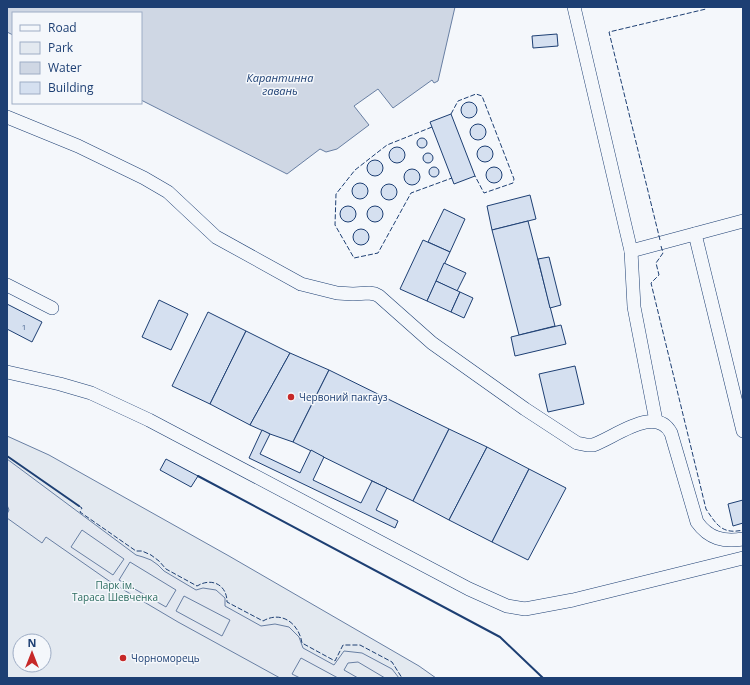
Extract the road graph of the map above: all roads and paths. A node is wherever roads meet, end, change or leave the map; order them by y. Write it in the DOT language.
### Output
graph roads {
  1 [pos="575,7"];
  2 [pos="7,117"];
  3 [pos="743,221"];
  4 [pos="695,234"];
  5 [pos="631,251"];
  6 [pos="7,285"];
  7 [pos="52,308"];
  8 [pos="7,372"];
  9 [pos="656,421"];
  10 [pos="743,431"];
  11 [pos="737,540"];
  12 [pos="743,548"];
  13 [pos="743,558"];
  1 -- 5 [label="street"];
  2 -- 9 [label="street"];
  3 -- 4 [label="street"];
  4 -- 5 [label="street"];
  4 -- 10 [label="street"];
  5 -- 9 [label="street"];
  6 -- 7 [label="street"];
  8 -- 13 [label="street"];
  9 -- 11 [label="street"];
  11 -- 12 [label="street"];
}
